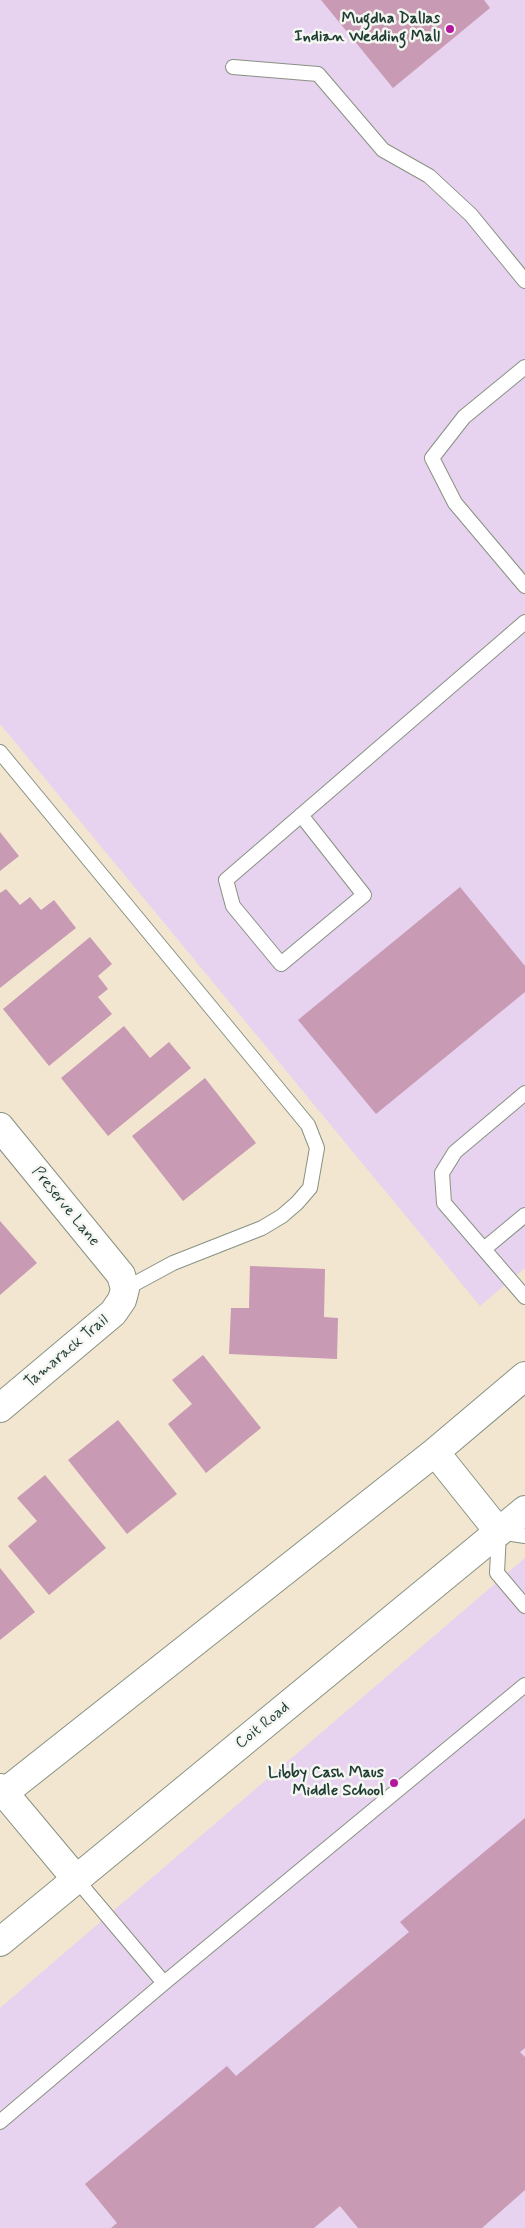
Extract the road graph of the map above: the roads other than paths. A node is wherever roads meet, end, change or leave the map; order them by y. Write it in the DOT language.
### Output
graph roads {
  1 [pos="233,67"];
  2 [pos="525,281"];
  3 [pos="524,369"];
  4 [pos="525,586"];
  5 [pos="525,622"];
  6 [pos="0,752"];
  7 [pos="302,815"];
  8 [pos="525,1093"];
  9 [pos="0,1127"];
  10 [pos="525,1215"];
  11 [pos="484,1249"];
  12 [pos="125,1289"];
  13 [pos="525,1297"];
  14 [pos="525,1376"];
  15 [pos="0,1408"];
  16 [pos="435,1452"];
  17 [pos="525,1510"];
  18 [pos="512,1534"];
  19 [pos="525,1606"];
  20 [pos="525,1685"];
  21 [pos="1,1792"];
  22 [pos="77,1880"];
  23 [pos="0,1942"];
  24 [pos="164,1983"];
  25 [pos="0,2122"];
  1 -- 2 [label="lane"];
  3 -- 4 [label="lane"];
  5 -- 7 [label="lane"];
  6 -- 12 [label="lane"];
  7 -- 7 [label="lane"];
  8 -- 11 [label="lane"];
  9 -- 12 [label="main road, Preserve Lane"];
  10 -- 11 [label="lane"];
  11 -- 13 [label="lane"];
  12 -- 15 [label="main road, Tamarack Trail"];
  14 -- 16 [label="main road"];
  16 -- 18 [label="main road"];
  16 -- 21 [label="main road"];
  17 -- 18 [label="main road, Coit Road"];
  18 -- 19 [label="lane"];
  18 -- 22 [label="main road, Coit Road"];
  20 -- 24 [label="lane"];
  21 -- 22 [label="main road"];
  22 -- 23 [label="main road, Coit Road"];
  22 -- 24 [label="lane"];
  24 -- 25 [label="lane"];
}
